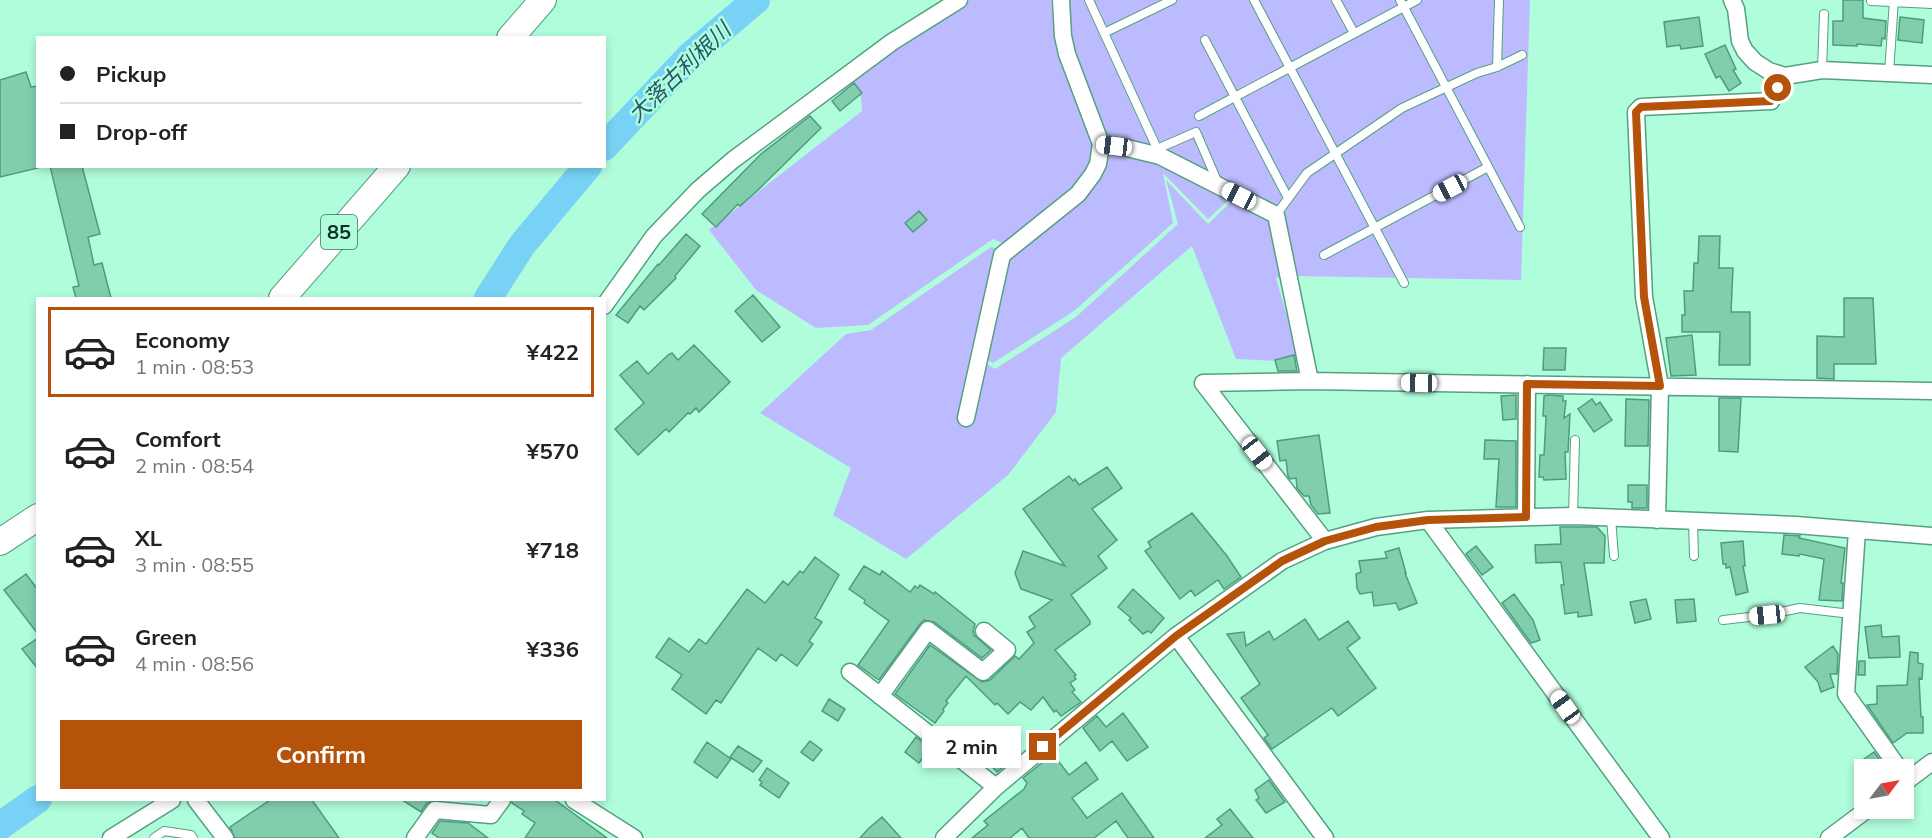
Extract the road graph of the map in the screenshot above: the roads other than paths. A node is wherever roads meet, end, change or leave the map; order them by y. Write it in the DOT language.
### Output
graph roads {
  1 [pos="543,0"];
  2 [pos="959,0"];
  3 [pos="1061,0"];
  4 [pos="1089,0"];
  5 [pos="1172,0"];
  6 [pos="1254,0"];
  7 [pos="1336,0"];
  8 [pos="1417,0"];
  9 [pos="1498,0"];
  10 [pos="1732,0"];
  11 [pos="1871,1"];
  12 [pos="1894,1"];
  13 [pos="1402,4"];
  14 [pos="1932,4"];
  15 [pos="1824,14"];
  16 [pos="1104,33"];
  17 [pos="1354,33"];
  18 [pos="512,36"];
  19 [pos="1205,40"];
  20 [pos="1522,55"];
  21 [pos="1497,67"];
  22 [pos="1290,68"];
  23 [pos="1822,70"];
  24 [pos="1889,73"];
  25 [pos="1932,75"];
  26 [pos="1785,76"];
  27 [pos="1446,87"];
  28 [pos="1235,97"];
  29 [pos="1199,116"];
  30 [pos="1101,144"];
  31 [pos="1158,153"];
  32 [pos="1335,154"];
  33 [pos="1488,167"];
  34 [pos="395,168"];
  35 [pos="1220,187"];
  36 [pos="1288,198"];
  37 [pos="1276,215"];
  38 [pos="1520,227"];
  39 [pos="1375,228"];
  40 [pos="1324,255"];
  41 [pos="1404,283"];
  42 [pos="283,297"];
  43 [pos="606,303"];
  44 [pos="1310,381"];
  45 [pos="1527,384"];
  46 [pos="1660,386"];
  47 [pos="1932,391"];
  48 [pos="966,418"];
  49 [pos="1575,440"];
  50 [pos="1573,516"];
  51 [pos="1526,517"];
  52 [pos="36,518"];
  53 [pos="1611,518"];
  54 [pos="1428,520"];
  55 [pos="1657,520"];
  56 [pos="1693,521"];
  57 [pos="1857,530"];
  58 [pos="1932,536"];
  59 [pos="1325,541"];
  60 [pos="0,542"];
  61 [pos="1614,556"];
  62 [pos="1694,556"];
  63 [pos="1851,614"];
  64 [pos="1723,620"];
  65 [pos="984,631"];
  66 [pos="1176,636"];
  67 [pos="850,672"];
  68 [pos="880,696"];
  69 [pos="1891,759"];
  70 [pos="1932,762"];
  71 [pos="1914,772"];
  72 [pos="996,787"];
  73 [pos="170,801"];
  74 [pos="197,801"];
  75 [pos="501,801"];
  76 [pos="575,801"];
  77 [pos="1854,819"];
  78 [pos="627,836"];
  79 [pos="111,838"];
  80 [pos="154,838"];
  81 [pos="192,838"];
  82 [pos="225,838"];
  83 [pos="415,838"];
  84 [pos="944,838"];
  85 [pos="1325,838"];
  86 [pos="1661,838"];
  87 [pos="1829,838"];
  1 -- 18 [label="main road"];
  2 -- 43 [label="street"];
  3 -- 30 [label="street"];
  4 -- 16 [label="lane"];
  5 -- 16 [label="lane"];
  6 -- 22 [label="lane"];
  7 -- 17 [label="lane"];
  8 -- 13 [label="lane"];
  9 -- 21 [label="lane"];
  10 -- 26 [label="street"];
  11 -- 12 [label="lane"];
  12 -- 14 [label="lane"];
  12 -- 24 [label="lane"];
  13 -- 17 [label="lane"];
  13 -- 27 [label="lane"];
  15 -- 23 [label="lane"];
  16 -- 31 [label="lane"];
  17 -- 22 [label="lane"];
  19 -- 28 [label="lane"];
  20 -- 21 [label="lane"];
  21 -- 27 [label="lane"];
  22 -- 28 [label="lane"];
  22 -- 32 [label="lane"];
  23 -- 24 [label="street"];
  23 -- 26 [label="street"];
  24 -- 25 [label="street"];
  26 -- 46 [label="street"];
  27 -- 32 [label="lane"];
  27 -- 33 [label="lane"];
  28 -- 29 [label="lane"];
  28 -- 36 [label="lane"];
  30 -- 31 [label="street"];
  30 -- 48 [label="street"];
  31 -- 35 [label="street"];
  31 -- 35 [label="lane"];
  32 -- 36 [label="lane"];
  32 -- 39 [label="lane"];
  33 -- 38 [label="lane"];
  33 -- 39 [label="lane"];
  34 -- 42 [label="main road, 85"];
  35 -- 37 [label="street"];
  36 -- 37 [label="lane"];
  37 -- 44 [label="street"];
  39 -- 40 [label="lane"];
  39 -- 41 [label="lane"];
  44 -- 45 [label="street"];
  44 -- 59 [label="street"];
  45 -- 46 [label="street"];
  45 -- 51 [label="street"];
  46 -- 47 [label="street"];
  46 -- 55 [label="street"];
  49 -- 50 [label="lane"];
  50 -- 51 [label="street"];
  50 -- 53 [label="street"];
  51 -- 54 [label="street"];
  52 -- 60 [label="main road"];
  53 -- 55 [label="street"];
  53 -- 61 [label="lane"];
  54 -- 59 [label="street"];
  54 -- 86 [label="street"];
  55 -- 56 [label="street"];
  56 -- 57 [label="street"];
  56 -- 62 [label="lane"];
  57 -- 58 [label="street"];
  57 -- 63 [label="street"];
  59 -- 66 [label="street"];
  63 -- 64 [label="lane"];
  63 -- 69 [label="street"];
  65 -- 68 [label="street"];
  66 -- 72 [label="street"];
  66 -- 85 [label="street"];
  67 -- 68 [label="street"];
  68 -- 72 [label="street"];
  70 -- 71 [label="street"];
  72 -- 84 [label="street"];
  73 -- 79 [label="street"];
  74 -- 82 [label="street"];
  75 -- 83 [label="street"];
  76 -- 78 [label="street"];
  77 -- 87 [label="street"];
  80 -- 81 [label="lane"];
}
